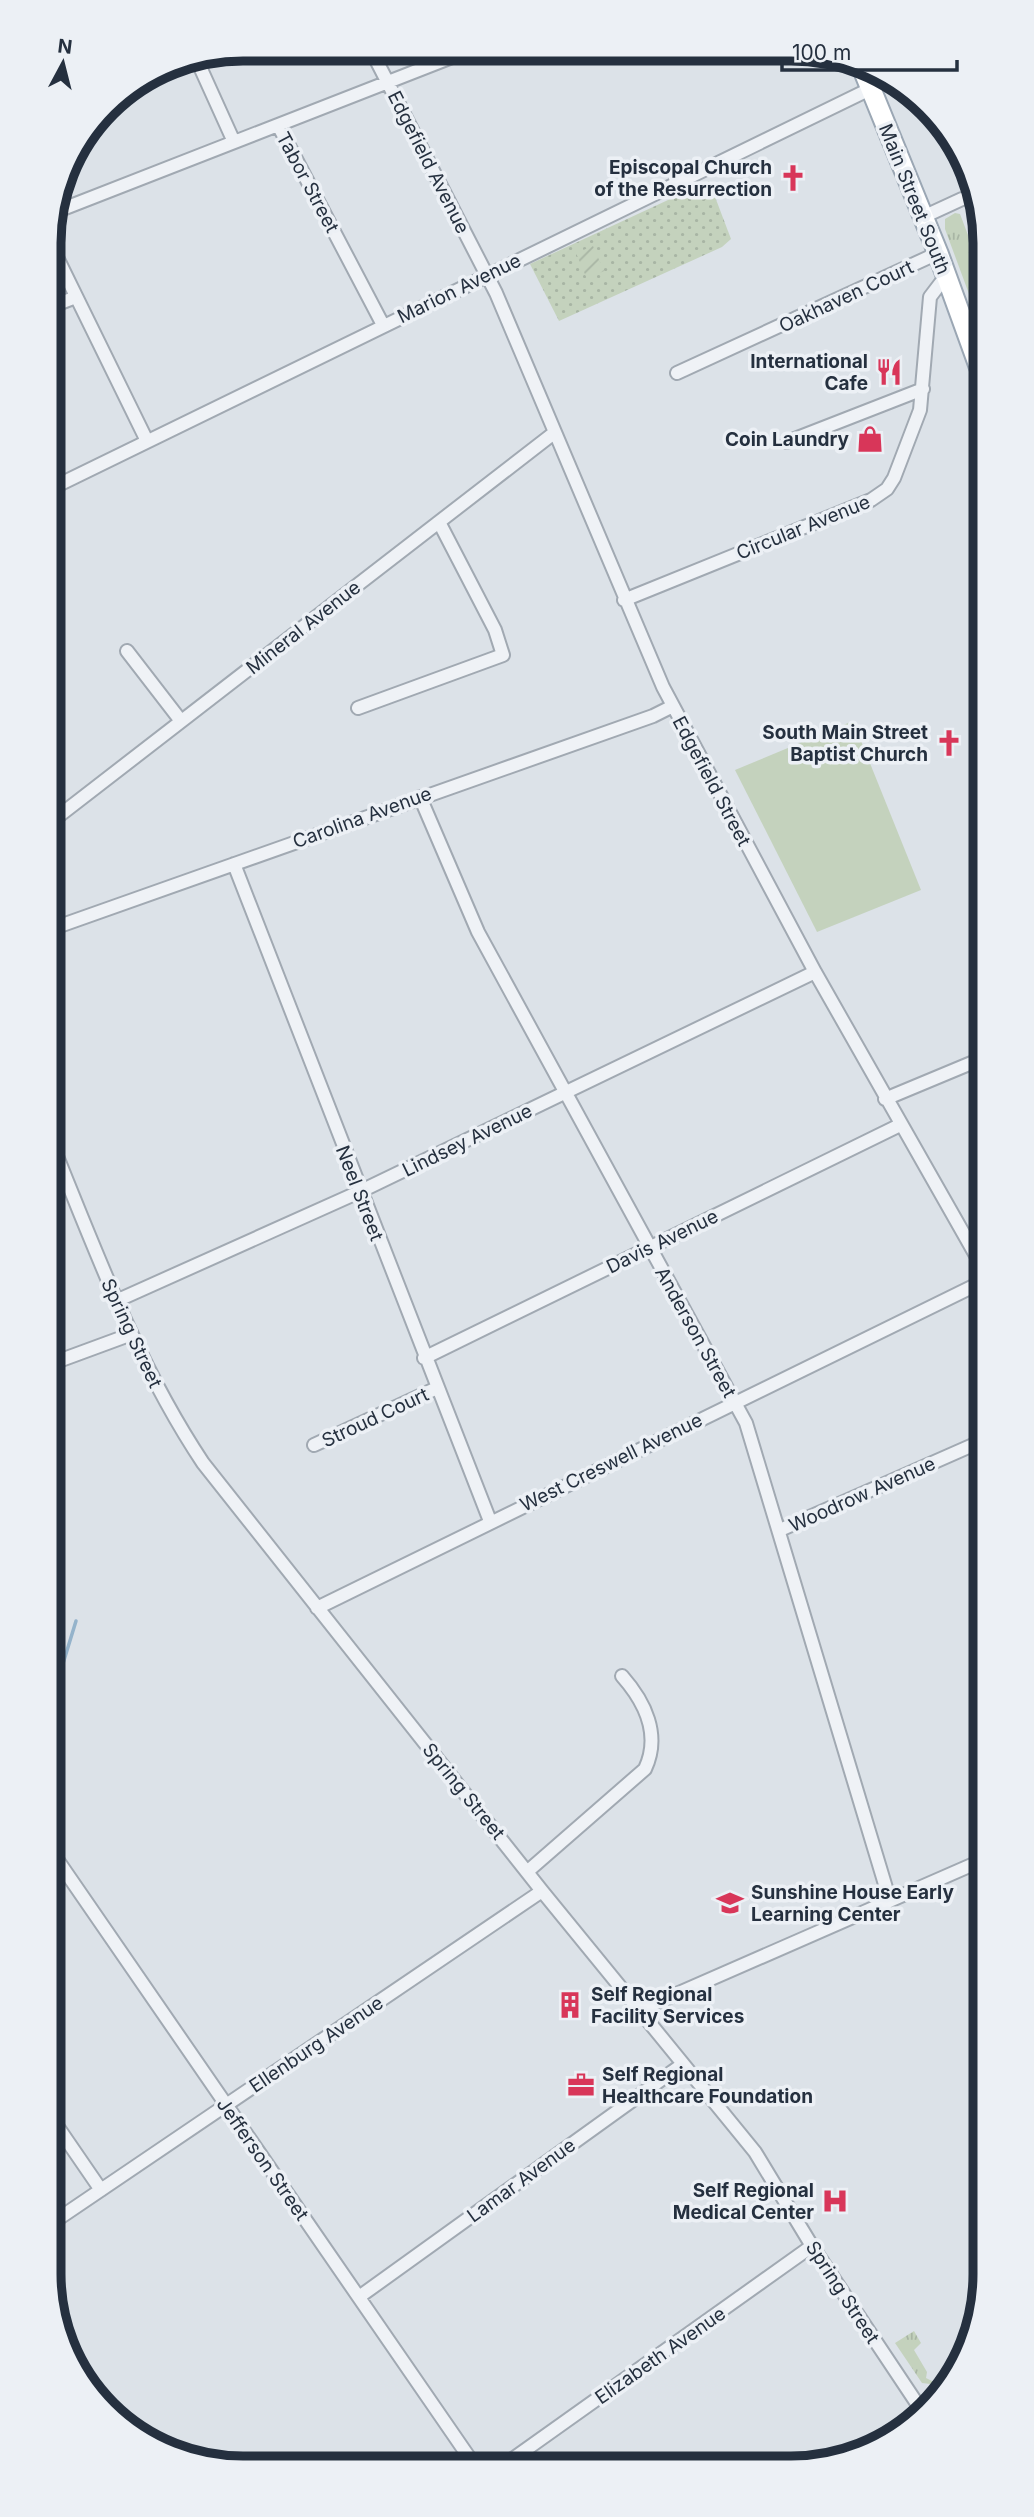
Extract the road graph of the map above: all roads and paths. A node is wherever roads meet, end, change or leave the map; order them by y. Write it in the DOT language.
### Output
graph roads {
  1 [pos="377,62"];
  2 [pos="440,62"];
  3 [pos="200,67"];
  4 [pos="867,80"];
  5 [pos="388,82"];
  6 [pos="278,125"];
  7 [pos="234,142"];
  8 [pos="962,199"];
  9 [pos="65,208"];
  10 [pos="923,217"];
  11 [pos="938,253"];
  12 [pos="62,267"];
  13 [pos="487,274"];
  14 [pos="946,276"];
  15 [pos="76,297"];
  16 [pos="62,302"];
  17 [pos="383,325"];
  18 [pos="973,349"];
  19 [pos="677,373"];
  20 [pos="923,389"];
  21 [pos="554,433"];
  22 [pos="147,441"];
  23 [pos="787,442"];
  24 [pos="62,483"];
  25 [pos="439,522"];
  26 [pos="624,600"];
  27 [pos="127,651"];
  28 [pos="673,706"];
  29 [pos="358,708"];
  30 [pos="181,721"];
  31 [pos="420,797"];
  32 [pos="62,814"];
  33 [pos="233,864"];
  34 [pos="62,925"];
  35 [pos="815,972"];
  36 [pos="973,1063"];
  37 [pos="564,1093"];
  38 [pos="885,1099"];
  39 [pos="900,1125"];
  40 [pos="62,1167"];
  41 [pos="359,1192"];
  42 [pos="648,1247"];
  43 [pos="973,1250"];
  44 [pos="972,1287"];
  45 [pos="116,1301"];
  46 [pos="129,1335"];
  47 [pos="424,1358"];
  48 [pos="61,1360"];
  49 [pos="436,1388"];
  50 [pos="735,1402"];
  51 [pos="314,1445"];
  52 [pos="972,1445"];
  53 [pos="489,1521"];
  54 [pos="780,1530"];
  55 [pos="317,1608"];
  56 [pos="622,1676"];
  57 [pos="61,1865"];
  58 [pos="972,1865"];
  59 [pos="528,1871"];
  60 [pos="542,1891"];
  61 [pos="891,1901"];
  62 [pos="640,2010"];
  63 [pos="682,2064"];
  64 [pos="226,2105"];
  65 [pos="61,2132"];
  66 [pos="101,2190"];
  67 [pos="61,2217"];
  68 [pos="812,2246"];
  69 [pos="359,2297"];
  70 [pos="918,2404"];
  71 [pos="468,2456"];
  72 [pos="517,2456"];
  1 -- 5 [label="street, Edgefield Avenue"];
  2 -- 5 [label="street"];
  3 -- 7 [label="street"];
  4 -- 10 [label="main road, Main Street South"];
  4 -- 13 [label="street, Marion Avenue"];
  5 -- 6 [label="street"];
  5 -- 13 [label="street, Edgefield Avenue"];
  6 -- 7 [label="street, Tabor Street"];
  6 -- 17 [label="street, Tabor Street"];
  7 -- 9 [label="street, Tabor Street"];
  8 -- 10 [label="street"];
  10 -- 11 [label="main road, Main Street South"];
  11 -- 14 [label="main road, Main Street South"];
  11 -- 19 [label="street, Oakhaven Court"];
  12 -- 15 [label="street"];
  13 -- 17 [label="street, Marion Avenue"];
  13 -- 21 [label="street, Edgefield Street"];
  14 -- 18 [label="main road, Main Street South"];
  14 -- 20 [label="street, Circular Avenue"];
  15 -- 16 [label="street"];
  15 -- 22 [label="street"];
  17 -- 22 [label="street, Marion Avenue"];
  20 -- 23 [label="street"];
  20 -- 26 [label="street, Circular Avenue"];
  21 -- 25 [label="street, Mineral Avenue"];
  21 -- 26 [label="street, Edgefield Street"];
  22 -- 24 [label="street, Marion Avenue"];
  25 -- 29 [label="street"];
  25 -- 30 [label="street, Mineral Avenue"];
  26 -- 28 [label="street, Edgefield Street"];
  27 -- 30 [label="street"];
  28 -- 31 [label="street, Carolina Avenue"];
  28 -- 35 [label="street, Edgefield Street"];
  30 -- 32 [label="street, Mineral Avenue"];
  31 -- 33 [label="street, Carolina Avenue"];
  31 -- 37 [label="street, Anderson Street"];
  33 -- 34 [label="street, Carolina Avenue"];
  33 -- 41 [label="street, Neel Street"];
  35 -- 37 [label="street, Lindsey Avenue"];
  35 -- 38 [label="street, Edgefield Street"];
  36 -- 38 [label="street"];
  37 -- 41 [label="street, Lindsey Avenue"];
  37 -- 42 [label="street, Anderson Street"];
  38 -- 39 [label="street, Edgefield Street"];
  39 -- 42 [label="street, Davis Avenue"];
  39 -- 43 [label="street, Edgefield Street"];
  40 -- 45 [label="street, Spring Street"];
  41 -- 45 [label="street, Lindsey Avenue"];
  41 -- 47 [label="street, Neel Street"];
  42 -- 47 [label="street, Davis Avenue"];
  42 -- 50 [label="street, Anderson Street"];
  44 -- 50 [label="street, West Creswell Avenue"];
  45 -- 46 [label="street, Spring Street"];
  46 -- 48 [label="street"];
  46 -- 55 [label="street, Spring Street"];
  47 -- 49 [label="street, Neel Street"];
  49 -- 51 [label="street, Stroud Court"];
  49 -- 53 [label="street, Neel Street"];
  50 -- 53 [label="street, West Creswell Avenue"];
  50 -- 54 [label="street, Anderson Street"];
  52 -- 54 [label="street, Woodrow Avenue"];
  53 -- 55 [label="street, West Creswell Avenue"];
  54 -- 61 [label="street, Anderson Street"];
  55 -- 59 [label="street, Spring Street"];
  56 -- 59 [label="street"];
  57 -- 64 [label="street, Jefferson Street"];
  58 -- 61 [label="street"];
  59 -- 60 [label="street, Spring Street"];
  60 -- 62 [label="street, Spring Street"];
  60 -- 64 [label="street, Ellenburg Avenue"];
  61 -- 62 [label="street"];
  62 -- 63 [label="street, Spring Street"];
  63 -- 68 [label="street, Spring Street"];
  63 -- 69 [label="street, Lamar Avenue"];
  64 -- 66 [label="street, Ellenburg Avenue"];
  64 -- 69 [label="street, Jefferson Street"];
  65 -- 66 [label="street"];
  66 -- 67 [label="street, Ellenburg Avenue"];
  68 -- 70 [label="street, Spring Street"];
  68 -- 72 [label="street, Elizabeth Avenue"];
  69 -- 71 [label="street, Jefferson Street"];
}
